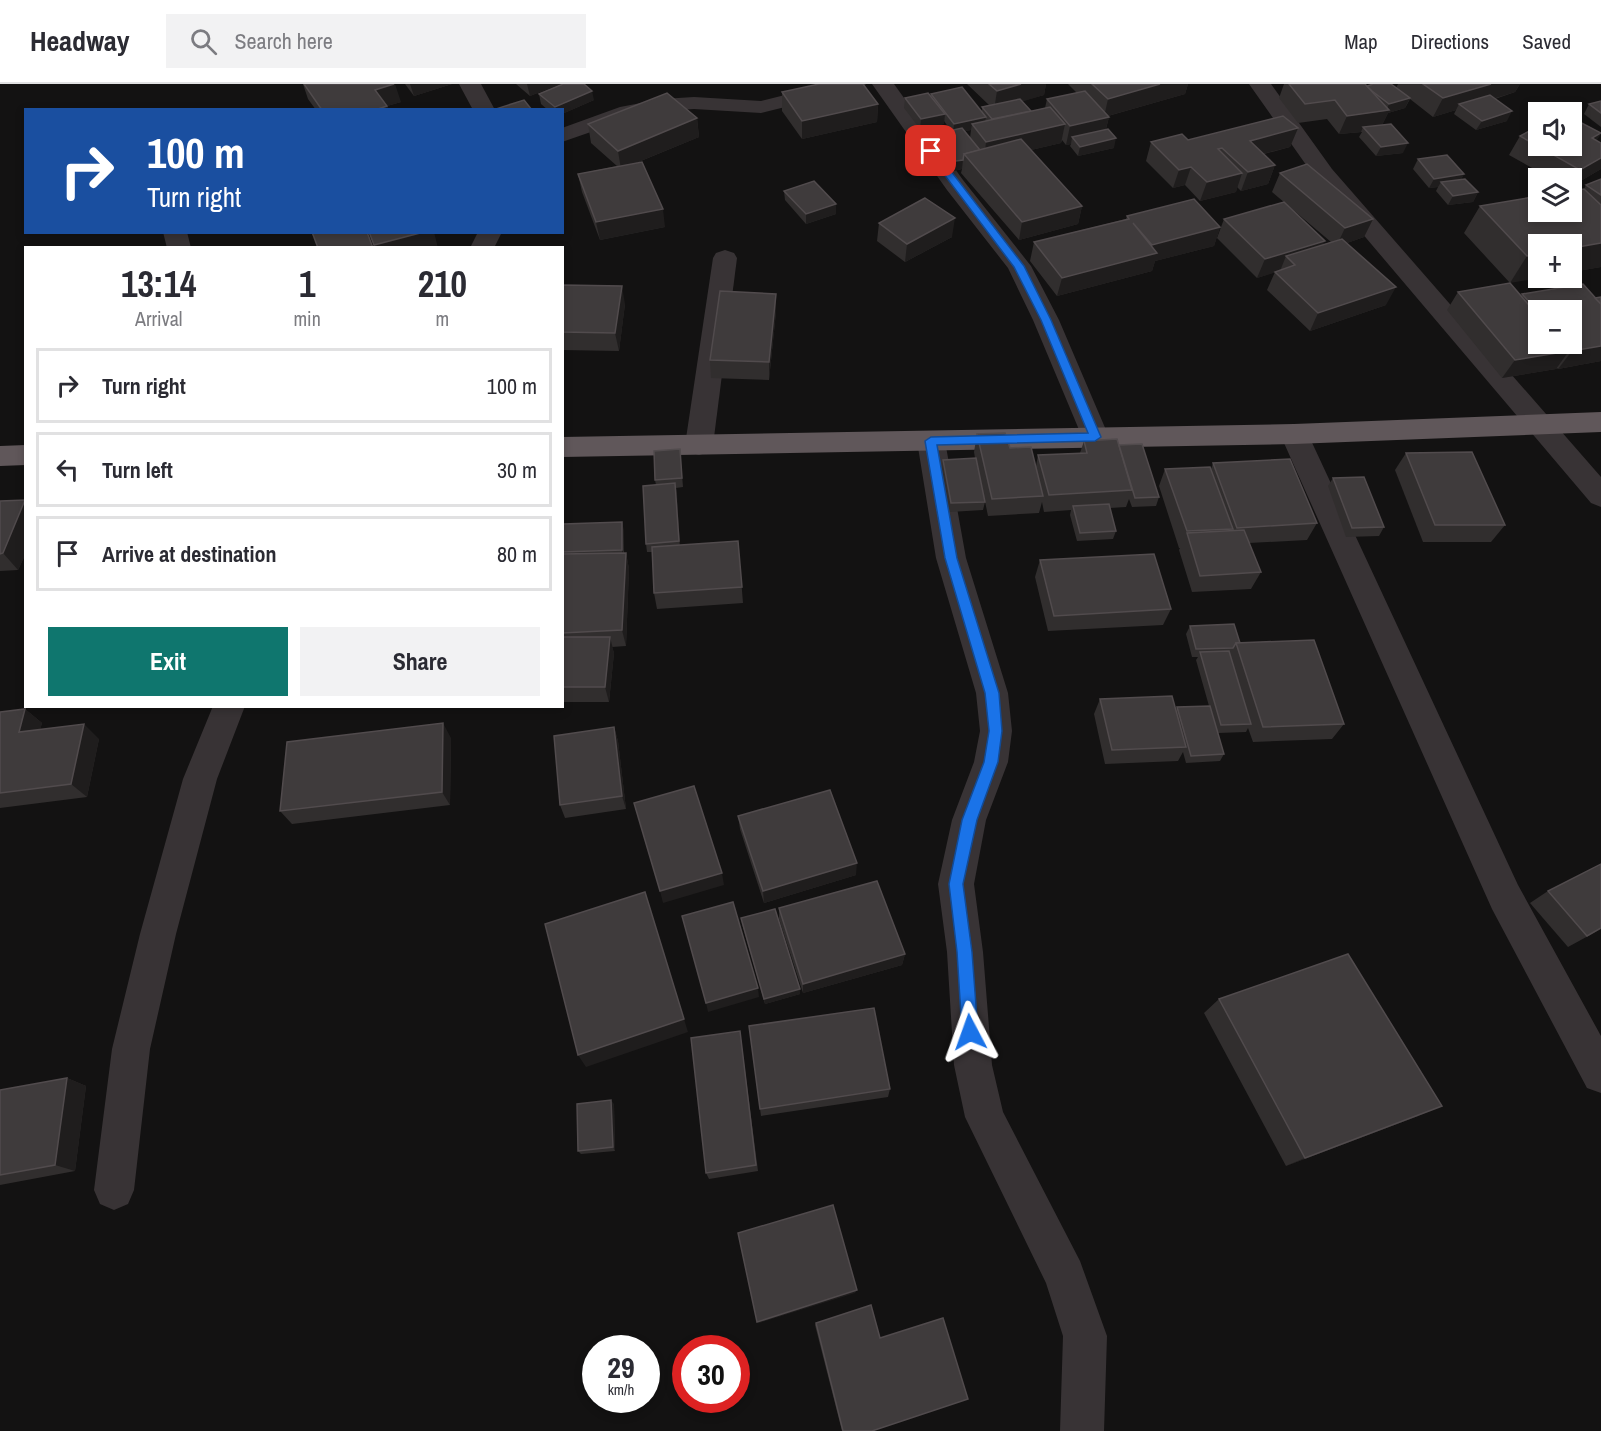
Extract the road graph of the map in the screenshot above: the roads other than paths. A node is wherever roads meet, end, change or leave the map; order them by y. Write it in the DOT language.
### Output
graph roads {
  1 [pos="470,84"];
  2 [pos="855,84"];
  3 [pos="883,84"];
  4 [pos="1272,90"];
  5 [pos="483,108"];
  6 [pos="564,135"];
  7 [pos="725,258"];
  8 [pos="1601,422"];
  9 [pos="1536,423"];
  10 [pos="1294,434"];
  11 [pos="1095,437"];
  12 [pos="931,441"];
  13 [pos="699,445"];
  14 [pos="564,447"];
  15 [pos="24,455"];
  16 [pos="0,456"];
  17 [pos="1601,496"];
  18 [pos="228,708"];
  19 [pos="1601,1074"];
  20 [pos="114,1190"];
  21 [pos="1082,1431"];
  1 -- 5 [label="street"];
  2 -- 6 [label="street"];
  3 -- 11 [label="street"];
  4 -- 9 [label="street"];
  7 -- 13 [label="street"];
  8 -- 9 [label="highway"];
  9 -- 10 [label="highway"];
  9 -- 17 [label="street"];
  10 -- 11 [label="highway"];
  10 -- 19 [label="street"];
  11 -- 12 [label="highway"];
  12 -- 13 [label="highway"];
  12 -- 21 [label="street"];
  13 -- 14 [label="highway"];
  15 -- 16 [label="highway"];
  18 -- 20 [label="street"];
}
